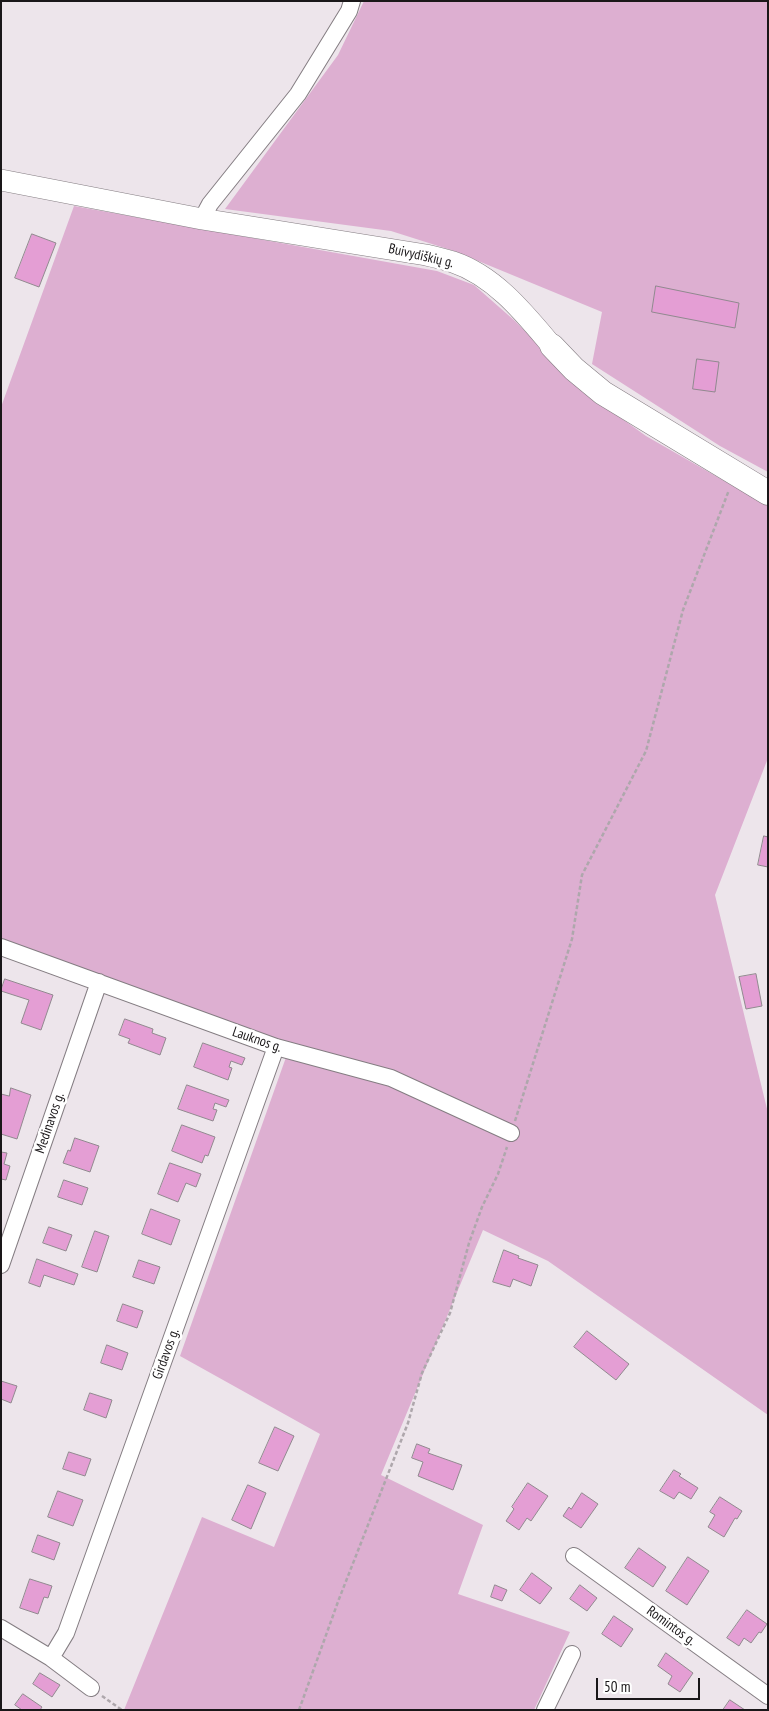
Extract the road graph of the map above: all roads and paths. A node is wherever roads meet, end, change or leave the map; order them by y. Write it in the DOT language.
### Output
graph roads {
  1 [pos="352,1"];
  2 [pos="1,180"];
  3 [pos="202,219"];
  4 [pos="552,346"];
  5 [pos="735,474"];
  6 [pos="768,493"];
  7 [pos="1,947"];
  8 [pos="99,982"];
  9 [pos="276,1047"];
  10 [pos="511,1133"];
  11 [pos="1,1265"];
  12 [pos="574,1556"];
  13 [pos="1,1628"];
  14 [pos="572,1654"];
  15 [pos="51,1658"];
  16 [pos="90,1688"];
  17 [pos="768,1696"];
  18 [pos="122,1710"];
  19 [pos="299,1710"];
  20 [pos="545,1710"];
  1 -- 3 [label="street"];
  2 -- 3 [label="street, Buivydiškių g."];
  3 -- 4 [label="street, Buivydiškių g."];
  4 -- 5 [label="main road, Buivydiškių g."];
  5 -- 6 [label="main road, Buivydiškių g."];
  5 -- 10 [label="path"];
  7 -- 8 [label="street, Lauknos g."];
  8 -- 9 [label="street, Lauknos g."];
  8 -- 11 [label="street, Medinavos g."];
  9 -- 10 [label="street, Lauknos g."];
  9 -- 15 [label="street, Girdavos g."];
  10 -- 19 [label="path"];
  12 -- 17 [label="street, Romintos g."];
  13 -- 15 [label="street"];
  14 -- 20 [label="street"];
  15 -- 16 [label="street"];
  16 -- 18 [label="path"];
}
